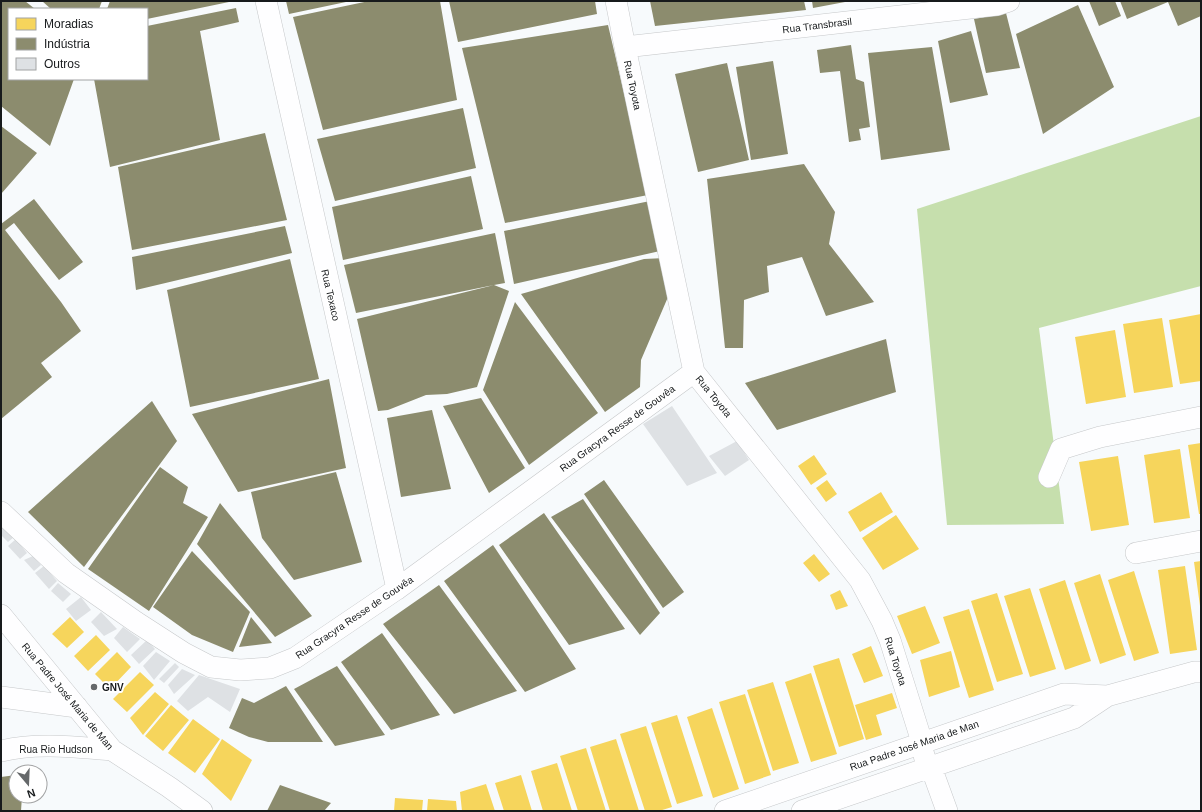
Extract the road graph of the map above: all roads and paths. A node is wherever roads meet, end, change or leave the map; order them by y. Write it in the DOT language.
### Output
graph roads {
  1 [pos="266,1"];
  2 [pos="616,1"];
  3 [pos="1001,2"];
  4 [pos="625,47"];
  5 [pos="694,372"];
  6 [pos="1201,417"];
  7 [pos="1049,477"];
  8 [pos="1,512"];
  9 [pos="1201,541"];
  10 [pos="1136,553"];
  11 [pos="397,589"];
  12 [pos="1,615"];
  13 [pos="1201,672"];
  14 [pos="1075,694"];
  15 [pos="1107,696"];
  16 [pos="1,697"];
  17 [pos="77,707"];
  18 [pos="922,742"];
  19 [pos="112,750"];
  20 [pos="1,752"];
  21 [pos="931,767"];
  22 [pos="202,811"];
  23 [pos="725,811"];
  24 [pos="802,811"];
  25 [pos="947,811"];
  1 -- 11 [label="street, Rua Texaco"];
  2 -- 4 [label="street, Rua Toyota"];
  3 -- 4 [label="street, Rua Transbrasil"];
  4 -- 5 [label="street, Rua Toyota"];
  5 -- 11 [label="street, Rua Gracyra Resse de Gouvêa"];
  5 -- 18 [label="street, Rua Toyota"];
  6 -- 7 [label="street"];
  8 -- 11 [label="street, Rua Gracyra Resse de Gouvêa"];
  9 -- 10 [label="street"];
  12 -- 17 [label="street, Rua Padre José Maria de Man"];
  13 -- 15 [label="street, Rua Padre José Maria de Man"];
  14 -- 15 [label="street, Rua Padre José Maria de Man"];
  14 -- 18 [label="street, Rua Padre José Maria de Man"];
  14 -- 21 [label="street"];
  15 -- 21 [label="street, Rua Padre José Maria de Man"];
  16 -- 17 [label="street"];
  17 -- 19 [label="street, Rua Padre José Maria de Man"];
  18 -- 23 [label="street, Rua Padre José Maria de Man"];
  19 -- 20 [label="street, Rua Rio Hudson"];
  19 -- 22 [label="street, Rua Padre José Maria de Man"];
  21 -- 24 [label="street, Rua Padre José Maria de Man"];
  21 -- 25 [label="street"];
}
